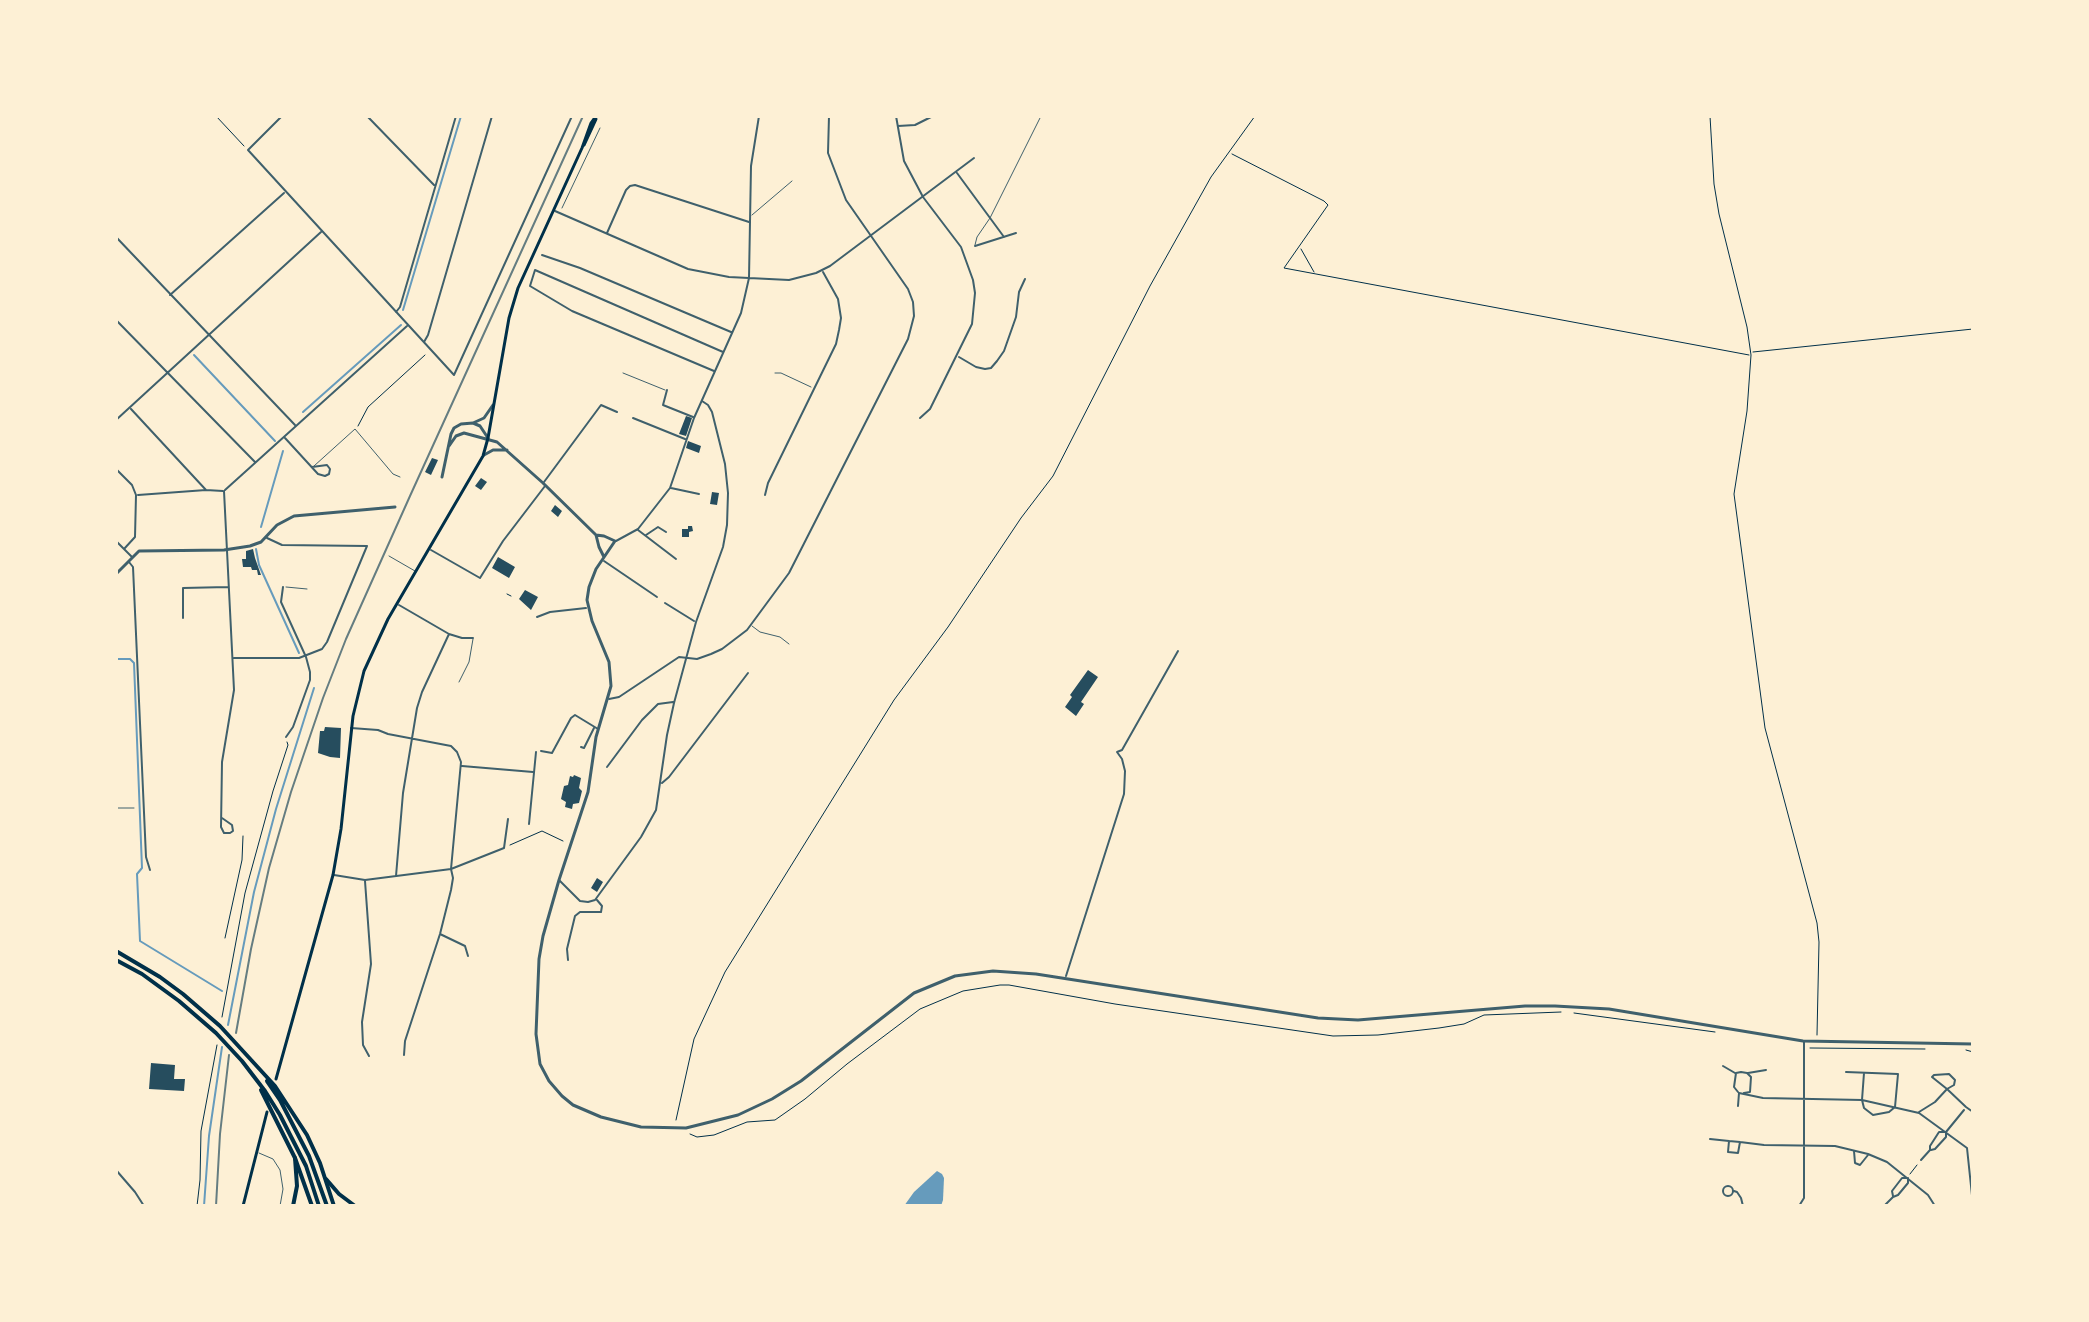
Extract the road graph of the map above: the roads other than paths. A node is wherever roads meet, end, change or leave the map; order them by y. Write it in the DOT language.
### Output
graph roads {
  1 [pos="282,116"];
  2 [pos="367,116"];
  3 [pos="456,116"];
  4 [pos="492,116"];
  5 [pos="572,116"];
  6 [pos="759,116"];
  7 [pos="829,116"];
  8 [pos="896,116"];
  9 [pos="933,116"];
  10 [pos="1041,116"];
  11 [pos="897,126"];
  12 [pos="600,128"];
  13 [pos="582,148"];
  14 [pos="974,158"];
  15 [pos="956,172"];
  16 [pos="792,181"];
  17 [pos="435,186"];
  18 [pos="285,193"];
  19 [pos="923,197"];
  20 [pos="562,208"];
  21 [pos="554,210"];
  22 [pos="750,215"];
  23 [pos="990,218"];
  24 [pos="749,222"];
  25 [pos="322,231"];
  26 [pos="1016,233"];
  27 [pos="607,234"];
  28 [pos="870,236"];
  29 [pos="116,237"];
  30 [pos="1004,237"];
  31 [pos="975,246"];
  32 [pos="542,255"];
  33 [pos="823,270"];
  34 [pos="749,278"];
  35 [pos="1025,279"];
  36 [pos="170,295"];
  37 [pos="395,313"];
  38 [pos="116,320"];
  39 [pos="407,325"];
  40 [pos="733,333"];
  41 [pos="209,335"];
  42 [pos="423,343"];
  43 [pos="724,353"];
  44 [pos="958,356"];
  45 [pos="715,372"];
  46 [pos="167,373"];
  47 [pos="623,373"];
  48 [pos="775,373"];
  49 [pos="813,389"];
  50 [pos="667,390"];
  51 [pos="495,399"];
  52 [pos="702,401"];
  53 [pos="130,408"];
  54 [pos="617,412"];
  55 [pos="633,418"];
  56 [pos="694,418"];
  57 [pos="920,418"];
  58 [pos="116,420"];
  59 [pos="473,423"];
  60 [pos="295,425"];
  61 [pos="284,437"];
  62 [pos="488,438"];
  63 [pos="686,440"];
  64 [pos="449,446"];
  65 [pos="507,450"];
  66 [pos="483,456"];
  67 [pos="256,462"];
  68 [pos="312,467"];
  69 [pos="116,469"];
  70 [pos="400,477"];
  71 [pos="442,477"];
  72 [pos="545,484"];
  73 [pos="670,488"];
  74 [pos="206,490"];
  75 [pos="224,491"];
  76 [pos="699,494"];
  77 [pos="136,495"];
  78 [pos="765,495"];
  79 [pos="395,507"];
  80 [pos="638,529"];
  81 [pos="666,532"];
  82 [pos="596,535"];
  83 [pos="646,536"];
  84 [pos="266,537"];
  85 [pos="116,541"];
  86 [pos="615,541"];
  87 [pos="367,546"];
  88 [pos="372,547"];
  89 [pos="428,548"];
  90 [pos="124,549"];
  91 [pos="227,550"];
  92 [pos="389,556"];
  93 [pos="604,558"];
  94 [pos="130,559"];
  95 [pos="676,559"];
  96 [pos="416,571"];
  97 [pos="116,574"];
  98 [pos="229,587"];
  99 [pos="283,587"];
  100 [pos="307,589"];
  101 [pos="657,597"];
  102 [pos="396,603"];
  103 [pos="665,603"];
  104 [pos="588,608"];
  105 [pos="537,617"];
  106 [pos="183,618"];
  107 [pos="696,622"];
  108 [pos="751,625"];
  109 [pos="449,634"];
  110 [pos="473,638"];
  111 [pos="789,644"];
  112 [pos="1178,651"];
  113 [pos="306,657"];
  114 [pos="686,657"];
  115 [pos="233,658"];
  116 [pos="748,673"];
  117 [pos="459,682"];
  118 [pos="608,699"];
  119 [pos="674,703"];
  120 [pos="351,728"];
  121 [pos="596,728"];
  122 [pos="286,737"];
  123 [pos="412,739"];
  124 [pos="541,751"];
  125 [pos="588,751"];
  126 [pos="536,752"];
  127 [pos="461,766"];
  128 [pos="607,767"];
  129 [pos="533,772"];
  130 [pos="661,783"];
  131 [pos="116,808"];
  132 [pos="134,808"];
  133 [pos="222,818"];
  134 [pos="508,819"];
  135 [pos="529,824"];
  136 [pos="451,869"];
  137 [pos="150,870"];
  138 [pos="333,875"];
  139 [pos="396,876"];
  140 [pos="365,880"];
  141 [pos="559,880"];
  142 [pos="597,899"];
  143 [pos="440,934"];
  144 [pos="116,951"];
  145 [pos="468,956"];
  146 [pos="116,960"];
  147 [pos="568,960"];
  148 [pos="1066,978"];
  149 [pos="1803,1041"];
  150 [pos="1973,1044"];
  151 [pos="404,1055"];
  152 [pos="369,1056"];
  153 [pos="1723,1066"];
  154 [pos="1766,1070"];
  155 [pos="1846,1072"];
  156 [pos="1736,1073"];
  157 [pos="1747,1073"];
  158 [pos="1864,1073"];
  159 [pos="276,1079"];
  160 [pos="1947,1089"];
  161 [pos="1741,1093"];
  162 [pos="1805,1098"];
  163 [pos="1862,1100"];
  164 [pos="1738,1106"];
  165 [pos="1895,1107"];
  166 [pos="288,1110"];
  167 [pos="1964,1110"];
  168 [pos="267,1112"];
  169 [pos="1973,1112"];
  170 [pos="1919,1113"];
  171 [pos="278,1117"];
  172 [pos="1946,1132"];
  173 [pos="1735,1134"];
  174 [pos="1710,1139"];
  175 [pos="1731,1141"];
  176 [pos="1740,1142"];
  177 [pos="1804,1145"];
  178 [pos="1973,1145"];
  179 [pos="1967,1148"];
  180 [pos="1930,1150"];
  181 [pos="1854,1151"];
  182 [pos="256,1152"];
  183 [pos="1868,1154"];
  184 [pos="295,1158"];
  185 [pos="1921,1160"];
  186 [pos="116,1170"];
  187 [pos="1909,1176"];
  188 [pos="326,1179"];
  189 [pos="1971,1179"];
  190 [pos="1733,1191"];
  191 [pos="1893,1197"];
  192 [pos="1973,1205"];
  193 [pos="144,1206"];
  194 [pos="243,1206"];
  195 [pos="280,1206"];
  196 [pos="293,1206"];
  197 [pos="312,1206"];
  198 [pos="319,1206"];
  199 [pos="327,1206"];
  200 [pos="334,1206"];
  201 [pos="355,1206"];
  202 [pos="1743,1206"];
  203 [pos="1799,1206"];
  204 [pos="1884,1206"];
  205 [pos="1934,1206"];
  1 -- 18 [label="street"];
  2 -- 17 [label="street"];
  3 -- 17 [label="street"];
  4 -- 42 [label="street"];
  5 -- 42 [label="street"];
  6 -- 22 [label="street"];
  7 -- 28 [label="street"];
  8 -- 11 [label="street"];
  9 -- 11 [label="street"];
  10 -- 23 [label="lane"];
  11 -- 19 [label="street"];
  12 -- 20 [label="lane"];
  13 -- 13 [label="main road"];
  13 -- 21 [label="main road"];
  14 -- 15 [label="street"];
  15 -- 19 [label="street"];
  15 -- 23 [label="street"];
  16 -- 22 [label="lane"];
  17 -- 37 [label="street"];
  18 -- 25 [label="street"];
  18 -- 36 [label="street"];
  19 -- 28 [label="street"];
  19 -- 44 [label="street"];
  21 -- 27 [label="street"];
  21 -- 51 [label="main road"];
  22 -- 24 [label="street"];
  23 -- 30 [label="street"];
  23 -- 31 [label="lane"];
  24 -- 27 [label="street"];
  24 -- 34 [label="street"];
  25 -- 37 [label="street"];
  25 -- 41 [label="street"];
  26 -- 30 [label="street"];
  27 -- 34 [label="street"];
  28 -- 33 [label="street"];
  28 -- 108 [label="street"];
  29 -- 36 [label="street"];
  30 -- 31 [label="street"];
  32 -- 40 [label="street"];
  33 -- 34 [label="street"];
  33 -- 49 [label="street"];
  34 -- 40 [label="street"];
  35 -- 44 [label="street"];
  36 -- 41 [label="street"];
  37 -- 39 [label="street"];
  38 -- 46 [label="street"];
  39 -- 42 [label="street"];
  39 -- 60 [label="street"];
  40 -- 43 [label="street"];
  41 -- 46 [label="street"];
  41 -- 60 [label="street"];
  43 -- 45 [label="street"];
  43 -- 45 [label="street"];
  44 -- 57 [label="street"];
  45 -- 52 [label="street"];
  46 -- 53 [label="street"];
  46 -- 67 [label="street"];
  47 -- 50 [label="lane"];
  48 -- 49 [label="lane"];
  49 -- 78 [label="street"];
  50 -- 56 [label="street"];
  51 -- 59 [label="street"];
  51 -- 62 [label="main road"];
  52 -- 56 [label="street"];
  52 -- 107 [label="street"];
  53 -- 58 [label="street"];
  53 -- 74 [label="street"];
  54 -- 72 [label="street"];
  55 -- 63 [label="street"];
  56 -- 63 [label="street"];
  59 -- 62 [label="street"];
  59 -- 64 [label="street"];
  60 -- 61 [label="street"];
  61 -- 67 [label="street"];
  61 -- 68 [label="street"];
  62 -- 64 [label="street"];
  62 -- 65 [label="street"];
  62 -- 66 [label="main road"];
  63 -- 73 [label="street"];
  64 -- 71 [label="street"];
  65 -- 66 [label="street"];
  65 -- 72 [label="street"];
  66 -- 89 [label="main road"];
  67 -- 75 [label="street"];
  68 -- 70 [label="lane"];
  69 -- 77 [label="street"];
  72 -- 82 [label="street"];
  72 -- 89 [label="street"];
  73 -- 76 [label="street"];
  73 -- 80 [label="street"];
  74 -- 75 [label="street"];
  74 -- 77 [label="street"];
  75 -- 91 [label="street"];
  77 -- 90 [label="street"];
  79 -- 84 [label="street"];
  80 -- 83 [label="street"];
  80 -- 86 [label="street"];
  81 -- 83 [label="street"];
  82 -- 86 [label="street"];
  82 -- 93 [label="street"];
  83 -- 95 [label="street"];
  84 -- 87 [label="street"];
  84 -- 91 [label="street"];
  85 -- 90 [label="street"];
  86 -- 93 [label="street"];
  87 -- 88 [label="lane"];
  87 -- 113 [label="street"];
  89 -- 96 [label="main road"];
  90 -- 94 [label="street"];
  91 -- 94 [label="street"];
  91 -- 98 [label="street"];
  92 -- 96 [label="lane"];
  93 -- 101 [label="street"];
  93 -- 104 [label="street"];
  94 -- 97 [label="street"];
  94 -- 137 [label="street"];
  96 -- 102 [label="main road"];
  98 -- 106 [label="street"];
  98 -- 115 [label="street"];
  99 -- 100 [label="lane"];
  99 -- 113 [label="street"];
  102 -- 109 [label="street"];
  102 -- 120 [label="main road"];
  103 -- 107 [label="street"];
  104 -- 105 [label="street"];
  104 -- 118 [label="street"];
  107 -- 114 [label="street"];
  108 -- 111 [label="lane"];
  108 -- 114 [label="street"];
  109 -- 110 [label="street"];
  109 -- 123 [label="street"];
  110 -- 117 [label="lane"];
  112 -- 148 [label="street"];
  113 -- 115 [label="street"];
  113 -- 122 [label="street"];
  114 -- 118 [label="street"];
  114 -- 119 [label="street"];
  115 -- 133 [label="street"];
  116 -- 130 [label="street"];
  118 -- 121 [label="street"];
  119 -- 128 [label="street"];
  119 -- 130 [label="street"];
  120 -- 123 [label="street"];
  120 -- 138 [label="main road"];
  121 -- 124 [label="street"];
  121 -- 125 [label="street"];
  121 -- 141 [label="street"];
  123 -- 127 [label="street"];
  123 -- 139 [label="street"];
  126 -- 129 [label="street"];
  127 -- 129 [label="street"];
  127 -- 136 [label="street"];
  129 -- 135 [label="street"];
  130 -- 142 [label="street"];
  131 -- 132 [label="lane"];
  134 -- 136 [label="street"];
  136 -- 139 [label="street"];
  136 -- 143 [label="street"];
  138 -- 140 [label="street"];
  138 -- 159 [label="main road"];
  139 -- 140 [label="street"];
  140 -- 152 [label="street"];
  141 -- 142 [label="street"];
  141 -- 148 [label="street"];
  142 -- 147 [label="street"];
  143 -- 145 [label="street"];
  143 -- 151 [label="street"];
  144 -- 166 [label="highway"];
  146 -- 171 [label="highway"];
  148 -- 149 [label="street"];
  149 -- 150 [label="street"];
  149 -- 162 [label="street"];
  153 -- 156 [label="street"];
  154 -- 157 [label="street"];
  155 -- 158 [label="street"];
  156 -- 157 [label="street"];
  156 -- 161 [label="street"];
  157 -- 161 [label="street"];
  158 -- 163 [label="street"];
  158 -- 165 [label="street"];
  160 -- 160 [label="street"];
  160 -- 169 [label="street"];
  160 -- 170 [label="street"];
  161 -- 162 [label="street"];
  161 -- 164 [label="street"];
  162 -- 163 [label="street"];
  162 -- 177 [label="street"];
  163 -- 165 [label="street"];
  163 -- 165 [label="street"];
  165 -- 170 [label="street"];
  166 -- 188 [label="highway"];
  166 -- 199 [label="highway"];
  167 -- 172 [label="street"];
  168 -- 182 [label="main road"];
  170 -- 172 [label="street"];
  171 -- 184 [label="highway"];
  171 -- 198 [label="highway"];
  172 -- 179 [label="street"];
  172 -- 180 [label="street"];
  172 -- 180 [label="street"];
  173 -- 175 [label="street"];
  174 -- 175 [label="street"];
  175 -- 176 [label="street"];
  175 -- 176 [label="street"];
  176 -- 177 [label="street"];
  177 -- 181 [label="street"];
  177 -- 203 [label="street"];
  178 -- 179 [label="street"];
  179 -- 189 [label="street"];
  180 -- 185 [label="street"];
  181 -- 183 [label="street"];
  181 -- 183 [label="street"];
  182 -- 194 [label="main road"];
  182 -- 195 [label="lane"];
  183 -- 187 [label="street"];
  184 -- 196 [label="highway"];
  184 -- 197 [label="highway"];
  186 -- 193 [label="street"];
  187 -- 191 [label="street"];
  187 -- 191 [label="street"];
  187 -- 205 [label="street"];
  188 -- 200 [label="highway"];
  188 -- 201 [label="highway"];
  189 -- 192 [label="street"];
  190 -- 202 [label="street"];
  191 -- 204 [label="street"];
}
